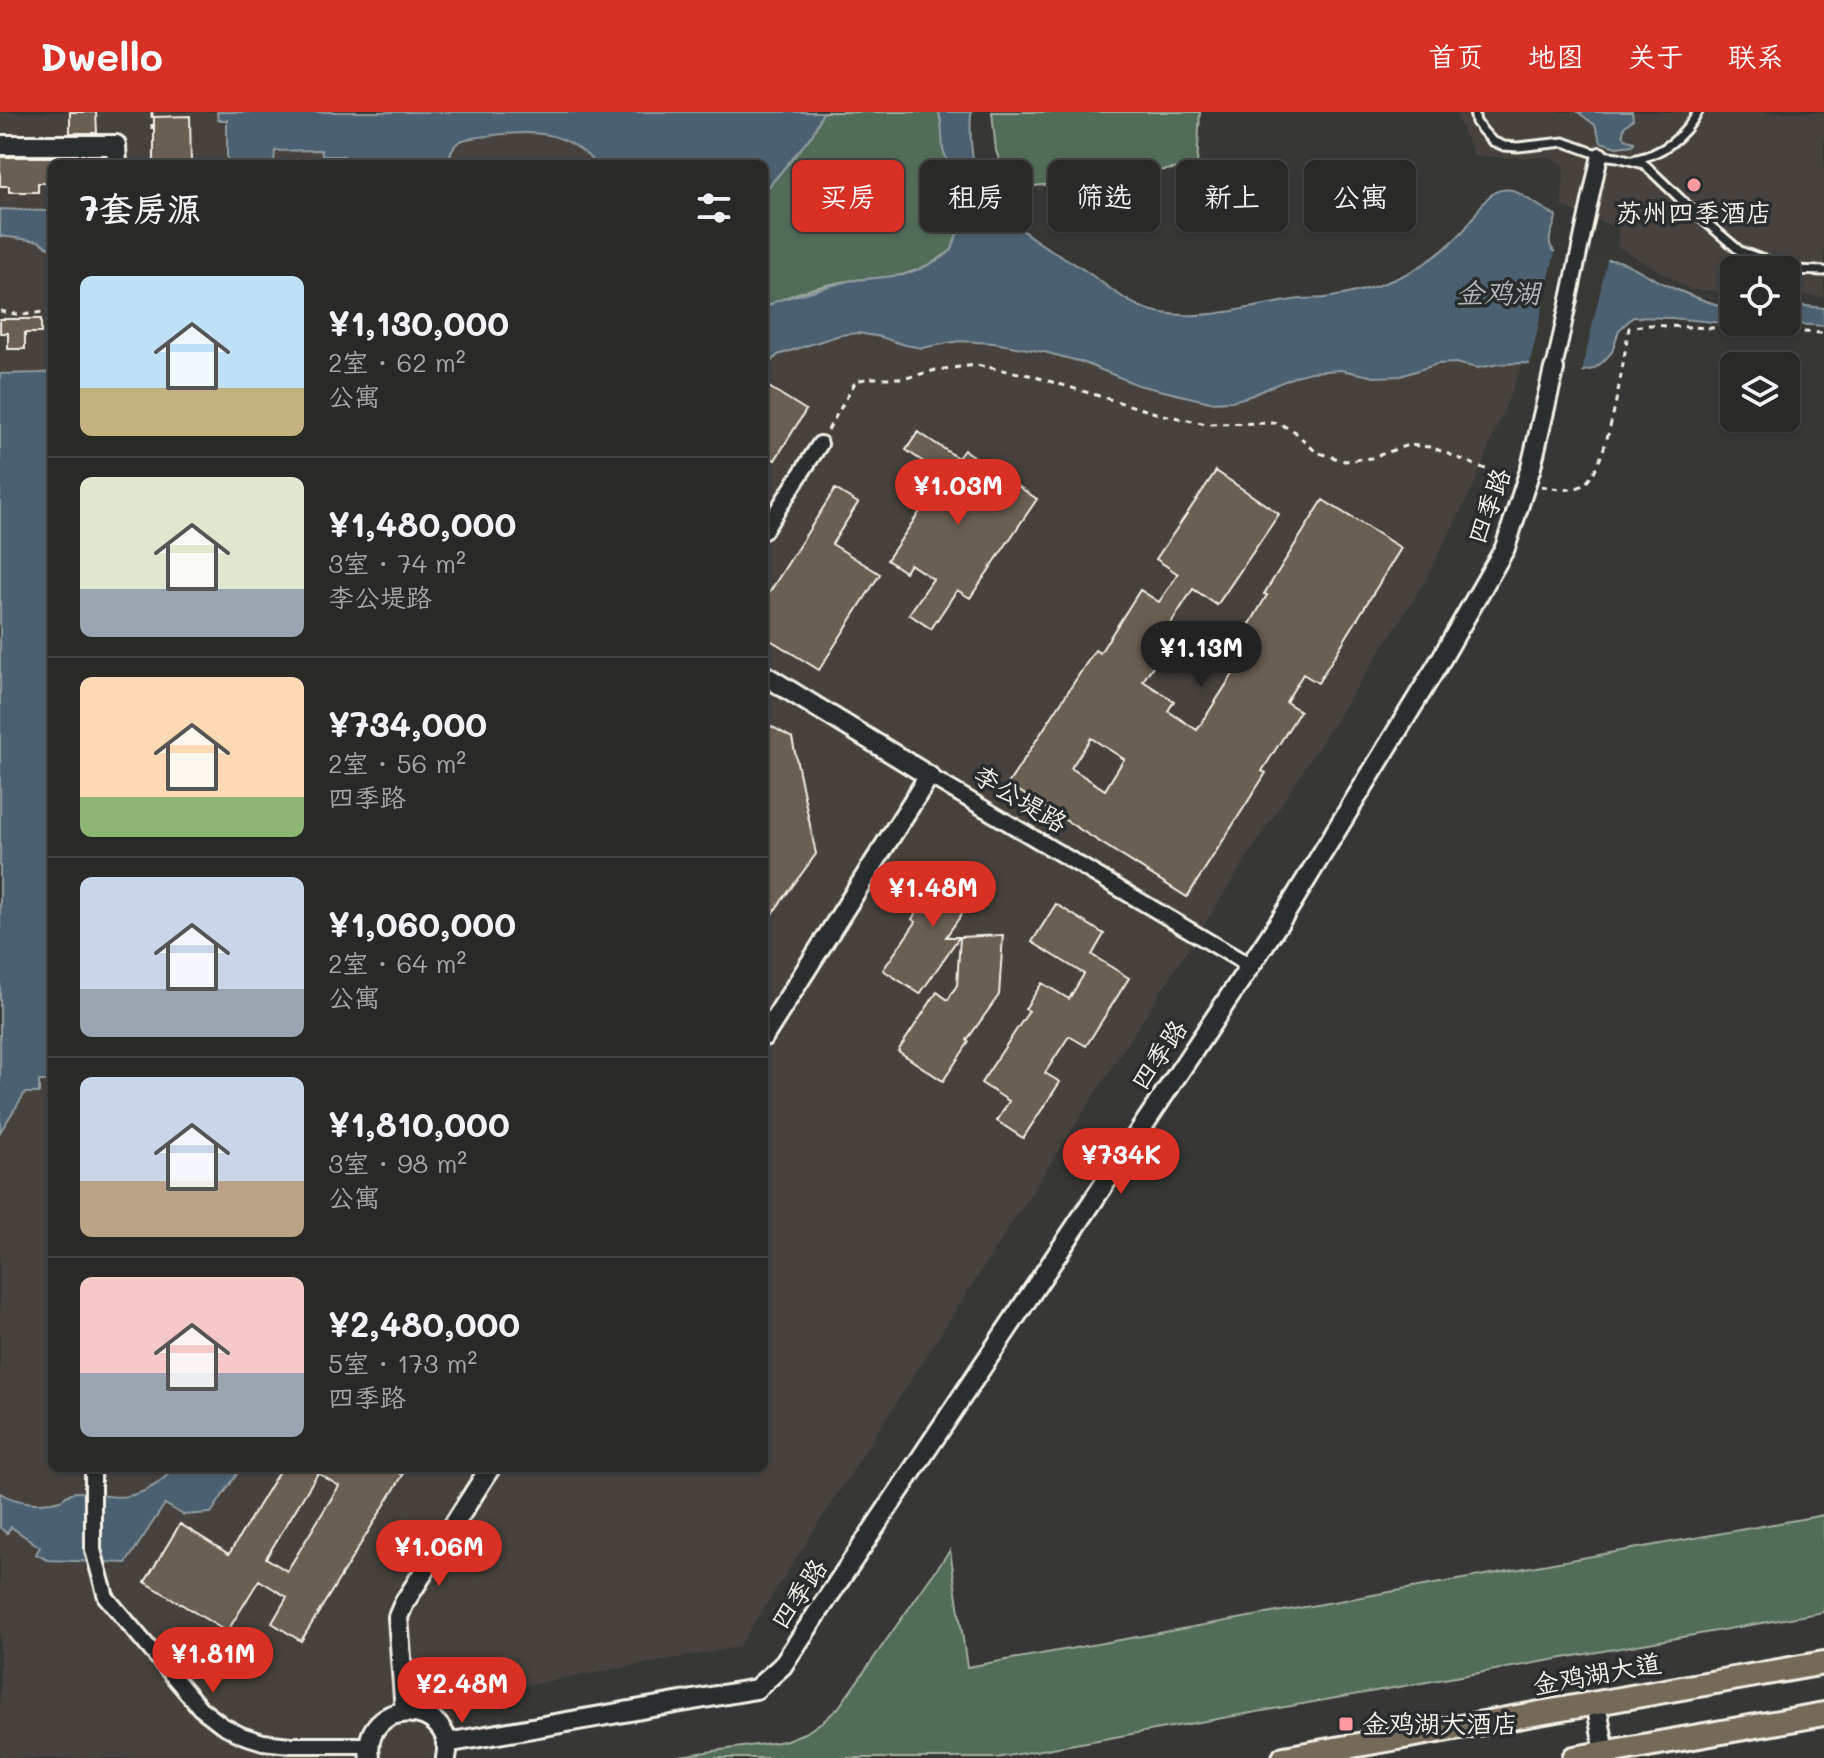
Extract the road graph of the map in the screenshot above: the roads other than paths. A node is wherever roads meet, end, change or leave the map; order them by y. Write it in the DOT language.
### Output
graph roads {
  1 [pos="1474,112"];
  2 [pos="1698,112"];
  3 [pos="0,145"];
  4 [pos="1600,155"];
  5 [pos="117,160"];
  6 [pos="1631,161"];
  7 [pos="1824,271"];
  8 [pos="1554,369"];
  9 [pos="820,444"];
  10 [pos="768,525"];
  11 [pos="768,677"];
  12 [pos="929,776"];
  13 [pos="1250,966"];
  14 [pos="768,1030"];
  15 [pos="93,1472"];
  16 [pos="487,1472"];
  17 [pos="1824,1663"];
  18 [pos="1596,1703"];
  19 [pos="405,1712"];
  20 [pos="1824,1714"];
  21 [pos="446,1750"];
  22 [pos="370,1752"];
  23 [pos="1606,1755"];
  24 [pos="1284,1758"];
  25 [pos="1574,1758"];
  1 -- 4 [label="lane"];
  2 -- 6 [label="lane"];
  3 -- 5 [label="street"];
  4 -- 6 [label="lane"];
  4 -- 8 [label="street, 四季路"];
  6 -- 7 [label="lane"];
  8 -- 13 [label="street, 四季路"];
  9 -- 10 [label="street"];
  11 -- 12 [label="street, 李公堤路"];
  12 -- 13 [label="street, 李公堤路"];
  12 -- 14 [label="street"];
  13 -- 21 [label="street, 四季路"];
  15 -- 22 [label="street"];
  16 -- 19 [label="street"];
  17 -- 18 [label="main road, 金鸡湖大道"];
  18 -- 23 [label="street"];
  18 -- 24 [label="main road, 金鸡湖大道"];
  19 -- 21 [label="street"];
  19 -- 22 [label="street"];
  20 -- 23 [label="main road"];
  23 -- 25 [label="main road"];
}
